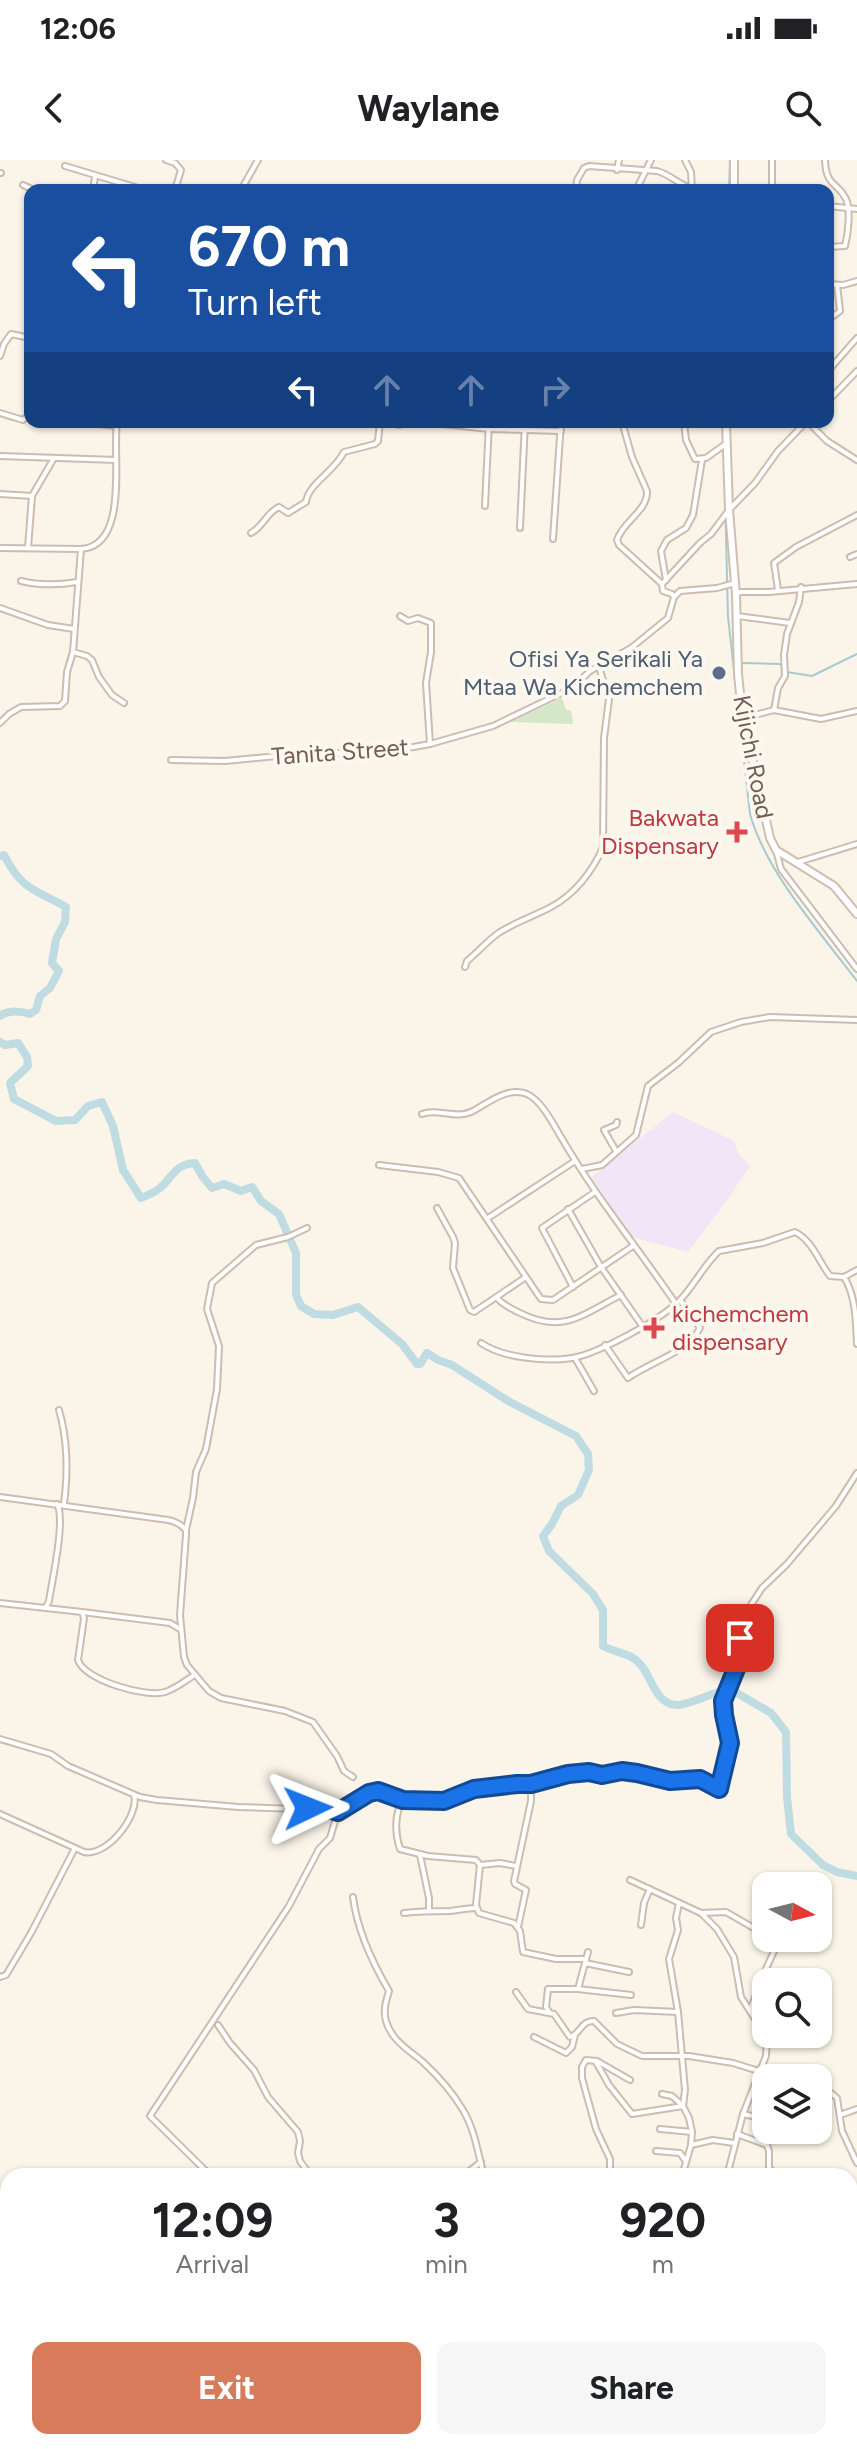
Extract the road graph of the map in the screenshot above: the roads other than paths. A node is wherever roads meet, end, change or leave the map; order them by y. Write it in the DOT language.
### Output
graph roads {
  1 [pos="166,160"];
  2 [pos="258,160"];
  3 [pos="619,160"];
  4 [pos="651,160"];
  5 [pos="685,160"];
  6 [pos="734,160"];
  7 [pos="772,160"];
  8 [pos="825,160"];
  9 [pos="65,166"];
  10 [pos="617,170"];
  11 [pos="645,170"];
  12 [pos="95,176"];
  13 [pos="94,184"];
  14 [pos="124,184"];
  15 [pos="178,184"];
  16 [pos="244,184"];
  17 [pos="577,184"];
  18 [pos="639,184"];
  19 [pos="680,184"];
  20 [pos="693,184"];
  21 [pos="734,184"];
  22 [pos="772,184"];
  23 [pos="832,184"];
  24 [pos="834,186"];
  25 [pos="834,207"];
  26 [pos="848,208"];
  27 [pos="857,209"];
  28 [pos="834,247"];
  29 [pos="857,281"];
  30 [pos="834,285"];
  31 [pos="837,285"];
  32 [pos="834,316"];
  33 [pos="24,337"];
  34 [pos="857,338"];
  35 [pos="0,356"];
  36 [pos="834,364"];
  37 [pos="857,371"];
  38 [pos="834,395"];
  39 [pos="0,413"];
  40 [pos="24,419"];
  41 [pos="117,428"];
  42 [pos="379,428"];
  43 [pos="482,428"];
  44 [pos="624,428"];
  45 [pos="685,428"];
  46 [pos="726,428"];
  47 [pos="801,428"];
  48 [pos="813,428"];
  49 [pos="489,429"];
  50 [pos="525,430"];
  51 [pos="561,431"];
  52 [pos="727,443"];
  53 [pos="0,456"];
  54 [pos="54,458"];
  55 [pos="116,460"];
  56 [pos="702,460"];
  57 [pos="857,460"];
  58 [pos="0,494"];
  59 [pos="32,496"];
  60 [pos="485,506"];
  61 [pos="729,514"];
  62 [pos="857,515"];
  63 [pos="520,528"];
  64 [pos="251,533"];
  65 [pos="553,539"];
  66 [pos="0,548"];
  67 [pos="28,548"];
  68 [pos="81,549"];
  69 [pos="857,554"];
  70 [pos="850,557"];
  71 [pos="21,581"];
  72 [pos="77,582"];
  73 [pos="664,582"];
  74 [pos="735,583"];
  75 [pos="857,584"];
  76 [pos="801,587"];
  77 [pos="778,590"];
  78 [pos="736,595"];
  79 [pos="674,597"];
  80 [pos="0,608"];
  81 [pos="400,616"];
  82 [pos="737,616"];
  83 [pos="790,623"];
  84 [pos="74,629"];
  85 [pos="73,652"];
  86 [pos="599,667"];
  87 [pos="124,703"];
  88 [pos="774,710"];
  89 [pos="857,711"];
  90 [pos="743,718"];
  91 [pos="0,723"];
  92 [pos="430,744"];
  93 [pos="171,760"];
  94 [pos="857,844"];
  95 [pos="776,850"];
  96 [pos="796,862"];
  97 [pos="857,914"];
  98 [pos="465,967"];
  99 [pos="857,969"];
  100 [pos="857,1020"];
  101 [pos="422,1114"];
  102 [pos="617,1122"];
  103 [pos="616,1151"];
  104 [pos="575,1161"];
  105 [pos="379,1165"];
  106 [pos="582,1169"];
  107 [pos="595,1192"];
  108 [pos="437,1208"];
  109 [pos="568,1209"];
  110 [pos="488,1218"];
  111 [pos="307,1228"];
  112 [pos="633,1246"];
  113 [pos="601,1267"];
  114 [pos="857,1270"];
  115 [pos="526,1277"];
  116 [pos="844,1277"];
  117 [pos="573,1287"];
  118 [pos="621,1295"];
  119 [pos="497,1298"];
  120 [pos="678,1302"];
  121 [pos="856,1314"];
  122 [pos="643,1327"];
  123 [pos="481,1343"];
  124 [pos="857,1344"];
  125 [pos="605,1345"];
  126 [pos="575,1358"];
  127 [pos="594,1391"];
  128 [pos="59,1410"];
  129 [pos="857,1473"];
  130 [pos="0,1497"];
  131 [pos="57,1504"];
  132 [pos="66,1504"];
  133 [pos="61,1511"];
  134 [pos="190,1515"];
  135 [pos="173,1521"];
  136 [pos="186,1530"];
  137 [pos="0,1603"];
  138 [pos="46,1607"];
  139 [pos="82,1612"];
  140 [pos="180,1629"];
  141 [pos="194,1675"];
  142 [pos="0,1739"];
  143 [pos="353,1777"];
  144 [pos="531,1784"];
  145 [pos="134,1795"];
  146 [pos="403,1800"];
  147 [pos="338,1812"];
  148 [pos="0,1814"];
  149 [pos="75,1848"];
  150 [pos="420,1855"];
  151 [pos="480,1865"];
  152 [pos="516,1866"];
  153 [pos="630,1880"];
  154 [pos="650,1889"];
  155 [pos="353,1897"];
  156 [pos="679,1903"];
  157 [pos="477,1908"];
  158 [pos="429,1910"];
  159 [pos="404,1913"];
  160 [pos="701,1913"];
  161 [pos="641,1925"];
  162 [pos="518,1927"];
  163 [pos="752,1927"];
  164 [pos="588,1952"];
  165 [pos="774,1952"];
  166 [pos="585,1961"];
  167 [pos="629,1972"];
  168 [pos="0,1977"];
  169 [pos="578,1989"];
  170 [pos="516,1992"];
  171 [pos="631,1995"];
  172 [pos="750,2011"];
  173 [pos="549,2012"];
  174 [pos="678,2012"];
  175 [pos="616,2013"];
  176 [pos="218,2025"];
  177 [pos="575,2035"];
  178 [pos="534,2037"];
  179 [pos="681,2055"];
  180 [pos="595,2060"];
  181 [pos="762,2064"];
  182 [pos="752,2071"];
  183 [pos="630,2080"];
  184 [pos="752,2089"];
  185 [pos="662,2094"];
  186 [pos="832,2094"];
  187 [pos="683,2106"];
  188 [pos="857,2109"];
  189 [pos="743,2114"];
  190 [pos="840,2115"];
  191 [pos="752,2116"];
  192 [pos="660,2129"];
  193 [pos="692,2132"];
  194 [pos="737,2134"];
  195 [pos="734,2143"];
  196 [pos="691,2145"];
  197 [pos="656,2151"];
  198 [pos="685,2160"];
  199 [pos="481,2162"];
  200 [pos="857,2163"];
  201 [pos="203,2168"];
  202 [pos="305,2168"];
  203 [pos="473,2168"];
  204 [pos="482,2168"];
  205 [pos="610,2168"];
  206 [pos="684,2168"];
  207 [pos="729,2168"];
  208 [pos="769,2168"];
  1 -- 15 [label="street"];
  2 -- 16 [label="street"];
  3 -- 10 [label="street"];
  4 -- 11 [label="street"];
  5 -- 20 [label="street"];
  6 -- 21 [label="street"];
  7 -- 22 [label="street"];
  8 -- 23 [label="street"];
  9 -- 12 [label="street"];
  10 -- 11 [label="street"];
  10 -- 17 [label="street"];
  11 -- 18 [label="street"];
  11 -- 19 [label="street"];
  12 -- 13 [label="street"];
  12 -- 14 [label="street"];
  24 -- 26 [label="street"];
  25 -- 26 [label="street"];
  26 -- 27 [label="street"];
  26 -- 28 [label="street"];
  29 -- 31 [label="street"];
  30 -- 31 [label="street"];
  31 -- 32 [label="street"];
  33 -- 35 [label="street"];
  34 -- 36 [label="street"];
  37 -- 38 [label="street"];
  39 -- 40 [label="street"];
  41 -- 55 [label="street"];
  42 -- 64 [label="street"];
  43 -- 49 [label="street"];
  44 -- 73 [label="street"];
  45 -- 56 [label="street"];
  46 -- 52 [label="street, Kijichi Road"];
  47 -- 61 [label="street"];
  48 -- 57 [label="street"];
  49 -- 50 [label="street"];
  49 -- 60 [label="street"];
  50 -- 51 [label="street"];
  50 -- 63 [label="street"];
  51 -- 65 [label="street"];
  52 -- 56 [label="street"];
  52 -- 61 [label="street, Kijichi Road"];
  53 -- 54 [label="street"];
  54 -- 55 [label="street"];
  54 -- 59 [label="street"];
  55 -- 68 [label="street"];
  56 -- 73 [label="street"];
  58 -- 59 [label="street"];
  59 -- 67 [label="street"];
  61 -- 73 [label="street"];
  61 -- 74 [label="street, Kijichi Road"];
  62 -- 77 [label="street"];
  66 -- 67 [label="street"];
  67 -- 68 [label="street"];
  68 -- 72 [label="street"];
  69 -- 70 [label="street"];
  71 -- 72 [label="street"];
  72 -- 84 [label="street"];
  73 -- 79 [label="street"];
  74 -- 78 [label="street, Kijichi Road"];
  74 -- 79 [label="street"];
  75 -- 76 [label="street"];
  76 -- 77 [label="street"];
  76 -- 83 [label="street"];
  77 -- 78 [label="street"];
  78 -- 82 [label="street, Kijichi Road"];
  79 -- 86 [label="street, Tanita Street"];
  80 -- 84 [label="street"];
  81 -- 92 [label="street"];
  82 -- 83 [label="street"];
  82 -- 90 [label="street, Kijichi Road"];
  83 -- 88 [label="street"];
  84 -- 85 [label="street"];
  85 -- 87 [label="street"];
  85 -- 91 [label="street"];
  86 -- 92 [label="street, Tanita Street"];
  86 -- 98 [label="street"];
  88 -- 89 [label="street"];
  88 -- 90 [label="street"];
  90 -- 95 [label="street, Kijichi Road"];
  92 -- 93 [label="street, Tanita Street"];
  94 -- 96 [label="street"];
  95 -- 96 [label="street"];
  95 -- 99 [label="street"];
  96 -- 97 [label="street"];
  100 -- 103 [label="street"];
  101 -- 104 [label="street"];
  102 -- 103 [label="street"];
  103 -- 106 [label="street"];
  104 -- 106 [label="street"];
  104 -- 110 [label="street"];
  105 -- 110 [label="street"];
  106 -- 107 [label="street"];
  107 -- 109 [label="street"];
  107 -- 112 [label="street"];
  108 -- 119 [label="street"];
  109 -- 113 [label="street"];
  109 -- 117 [label="street"];
  110 -- 115 [label="street"];
  111 -- 134 [label="street"];
  112 -- 113 [label="street"];
  112 -- 120 [label="street"];
  113 -- 117 [label="street"];
  113 -- 118 [label="street"];
  114 -- 116 [label="street"];
  115 -- 117 [label="street"];
  115 -- 119 [label="street"];
  116 -- 120 [label="street"];
  116 -- 121 [label="street"];
  118 -- 119 [label="street"];
  118 -- 122 [label="street"];
  120 -- 122 [label="street"];
  120 -- 125 [label="street"];
  121 -- 124 [label="street"];
  122 -- 125 [label="street"];
  123 -- 126 [label="street"];
  125 -- 126 [label="street"];
  126 -- 127 [label="street"];
  128 -- 132 [label="street"];
  129 -- 144 [label="street"];
  130 -- 131 [label="street"];
  131 -- 132 [label="street"];
  131 -- 133 [label="street"];
  132 -- 133 [label="street"];
  132 -- 135 [label="street"];
  133 -- 138 [label="street"];
  134 -- 135 [label="street"];
  134 -- 136 [label="street"];
  135 -- 136 [label="street"];
  136 -- 140 [label="street"];
  137 -- 138 [label="street"];
  138 -- 139 [label="street"];
  139 -- 140 [label="street"];
  139 -- 141 [label="street"];
  140 -- 141 [label="street"];
  141 -- 143 [label="street"];
  142 -- 145 [label="street"];
  144 -- 146 [label="street"];
  144 -- 152 [label="street"];
  145 -- 147 [label="street"];
  145 -- 149 [label="street"];
  146 -- 147 [label="street"];
  146 -- 150 [label="street"];
  147 -- 201 [label="street"];
  148 -- 149 [label="street"];
  149 -- 168 [label="street"];
  150 -- 151 [label="street"];
  150 -- 158 [label="street"];
  151 -- 152 [label="street"];
  151 -- 157 [label="street"];
  152 -- 162 [label="street"];
  153 -- 154 [label="street"];
  154 -- 156 [label="street"];
  154 -- 161 [label="street"];
  155 -- 199 [label="street"];
  156 -- 160 [label="street"];
  156 -- 174 [label="street"];
  157 -- 158 [label="street"];
  157 -- 162 [label="street"];
  158 -- 159 [label="street"];
  160 -- 163 [label="street"];
  160 -- 172 [label="street"];
  162 -- 166 [label="street"];
  164 -- 166 [label="street"];
  165 -- 172 [label="street"];
  166 -- 167 [label="street"];
  166 -- 169 [label="street"];
  169 -- 171 [label="street"];
  169 -- 173 [label="street"];
  170 -- 173 [label="street"];
  172 -- 181 [label="street"];
  173 -- 177 [label="street"];
  174 -- 175 [label="street"];
  174 -- 179 [label="street"];
  176 -- 202 [label="street"];
  177 -- 178 [label="street"];
  177 -- 179 [label="street"];
  179 -- 182 [label="street"];
  179 -- 187 [label="street"];
  180 -- 183 [label="street"];
  180 -- 187 [label="street"];
  180 -- 205 [label="street"];
  184 -- 189 [label="street"];
  185 -- 187 [label="street"];
  186 -- 190 [label="street"];
  187 -- 193 [label="street"];
  188 -- 190 [label="street"];
  189 -- 191 [label="street"];
  189 -- 194 [label="street"];
  190 -- 200 [label="street"];
  192 -- 193 [label="street"];
  193 -- 196 [label="street"];
  194 -- 195 [label="street"];
  194 -- 208 [label="street"];
  195 -- 196 [label="street"];
  195 -- 207 [label="street"];
  196 -- 198 [label="street"];
  197 -- 198 [label="street"];
  198 -- 206 [label="street"];
  199 -- 203 [label="street"];
  199 -- 204 [label="street"];
}
